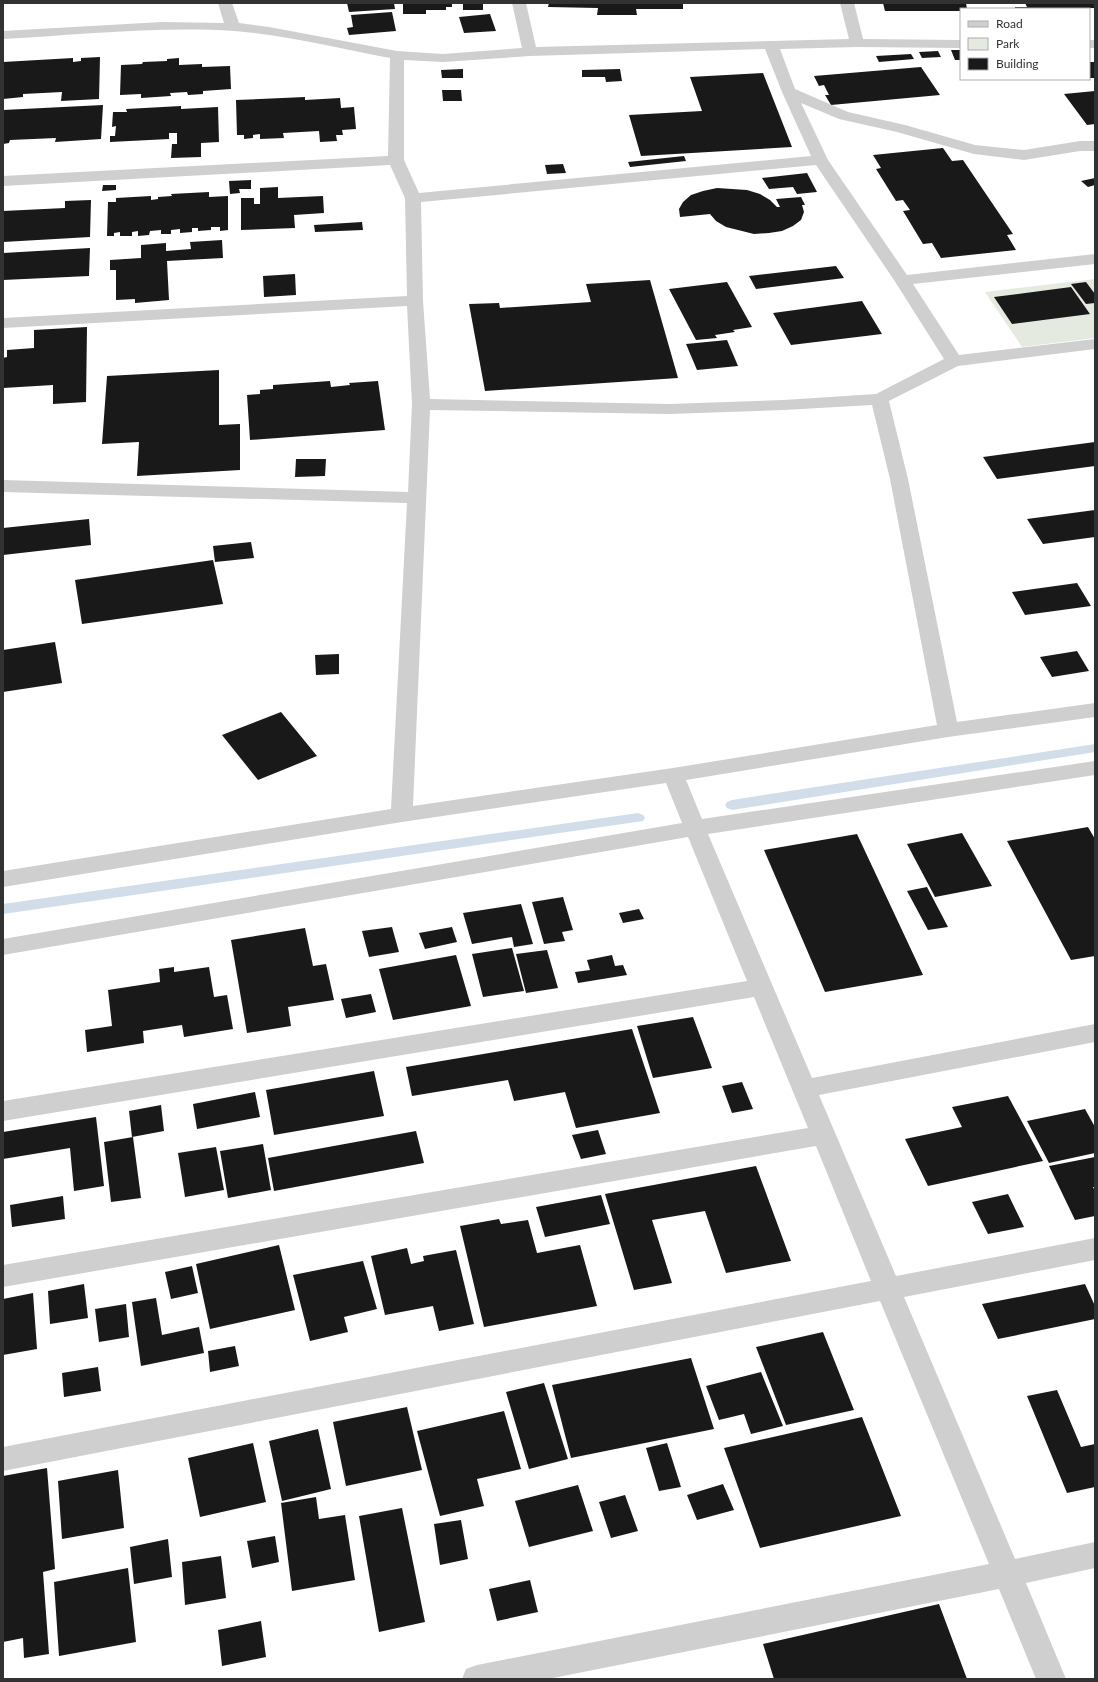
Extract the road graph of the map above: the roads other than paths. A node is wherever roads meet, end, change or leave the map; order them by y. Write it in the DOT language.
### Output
graph roads {
  1 [pos="225,3"];
  2 [pos="519,3"];
  3 [pos="848,3"];
  4 [pos="233,27"];
  5 [pos="3,35"];
  6 [pos="857,43"];
  7 [pos="960,44"];
  8 [pos="771,45"];
  9 [pos="530,52"];
  10 [pos="397,55"];
  11 [pos="789,92"];
  12 [pos="1095,146"];
  13 [pos="396,160"];
  14 [pos="820,160"];
  15 [pos="3,181"];
  16 [pos="413,198"];
  17 [pos="1095,259"];
  18 [pos="902,280"];
  19 [pos="415,301"];
  20 [pos="3,323"];
  21 [pos="1095,344"];
  22 [pos="954,361"];
  23 [pos="880,399"];
  24 [pos="421,404"];
  25 [pos="3,486"];
  26 [pos="416,498"];
  27 [pos="1095,710"];
  28 [pos="948,730"];
  29 [pos="1095,768"];
  30 [pos="673,775"];
  31 [pos="402,815"];
  32 [pos="696,828"];
  33 [pos="3,879"];
  34 [pos="3,947"];
  35 [pos="762,987"];
  36 [pos="1095,1033"];
  37 [pos="804,1089"];
  38 [pos="3,1111"];
  39 [pos="824,1135"];
  40 [pos="1095,1249"];
  41 [pos="3,1276"];
  42 [pos="888,1289"];
  43 [pos="3,1459"];
  44 [pos="1095,1555"];
  45 [pos="1007,1574"];
  46 [pos="477,1679"];
  47 [pos="1051,1679"];
  1 -- 4 [label="street"];
  2 -- 9 [label="street"];
  3 -- 6 [label="street"];
  4 -- 5 [label="street"];
  4 -- 10 [label="street"];
  6 -- 7 [label="street"];
  6 -- 8 [label="street"];
  8 -- 9 [label="street"];
  8 -- 11 [label="street"];
  9 -- 10 [label="street"];
  10 -- 13 [label="street"];
  11 -- 12 [label="street"];
  11 -- 14 [label="street"];
  13 -- 15 [label="street"];
  13 -- 16 [label="street"];
  14 -- 16 [label="street"];
  14 -- 18 [label="street"];
  16 -- 19 [label="street"];
  17 -- 18 [label="street"];
  18 -- 22 [label="street"];
  19 -- 20 [label="street"];
  19 -- 24 [label="street"];
  21 -- 22 [label="street"];
  22 -- 23 [label="street"];
  23 -- 24 [label="street"];
  23 -- 28 [label="street"];
  24 -- 26 [label="street"];
  25 -- 26 [label="street"];
  26 -- 31 [label="street"];
  27 -- 28 [label="street"];
  28 -- 30 [label="street"];
  29 -- 32 [label="street"];
  30 -- 31 [label="street"];
  30 -- 32 [label="street"];
  31 -- 33 [label="street"];
  32 -- 34 [label="street"];
  32 -- 35 [label="street"];
  35 -- 37 [label="street"];
  35 -- 38 [label="street"];
  36 -- 37 [label="street"];
  37 -- 39 [label="street"];
  39 -- 41 [label="street"];
  39 -- 42 [label="street"];
  40 -- 42 [label="street"];
  42 -- 43 [label="street"];
  42 -- 45 [label="street"];
  44 -- 45 [label="street"];
  45 -- 46 [label="street"];
  45 -- 47 [label="street"];
}
